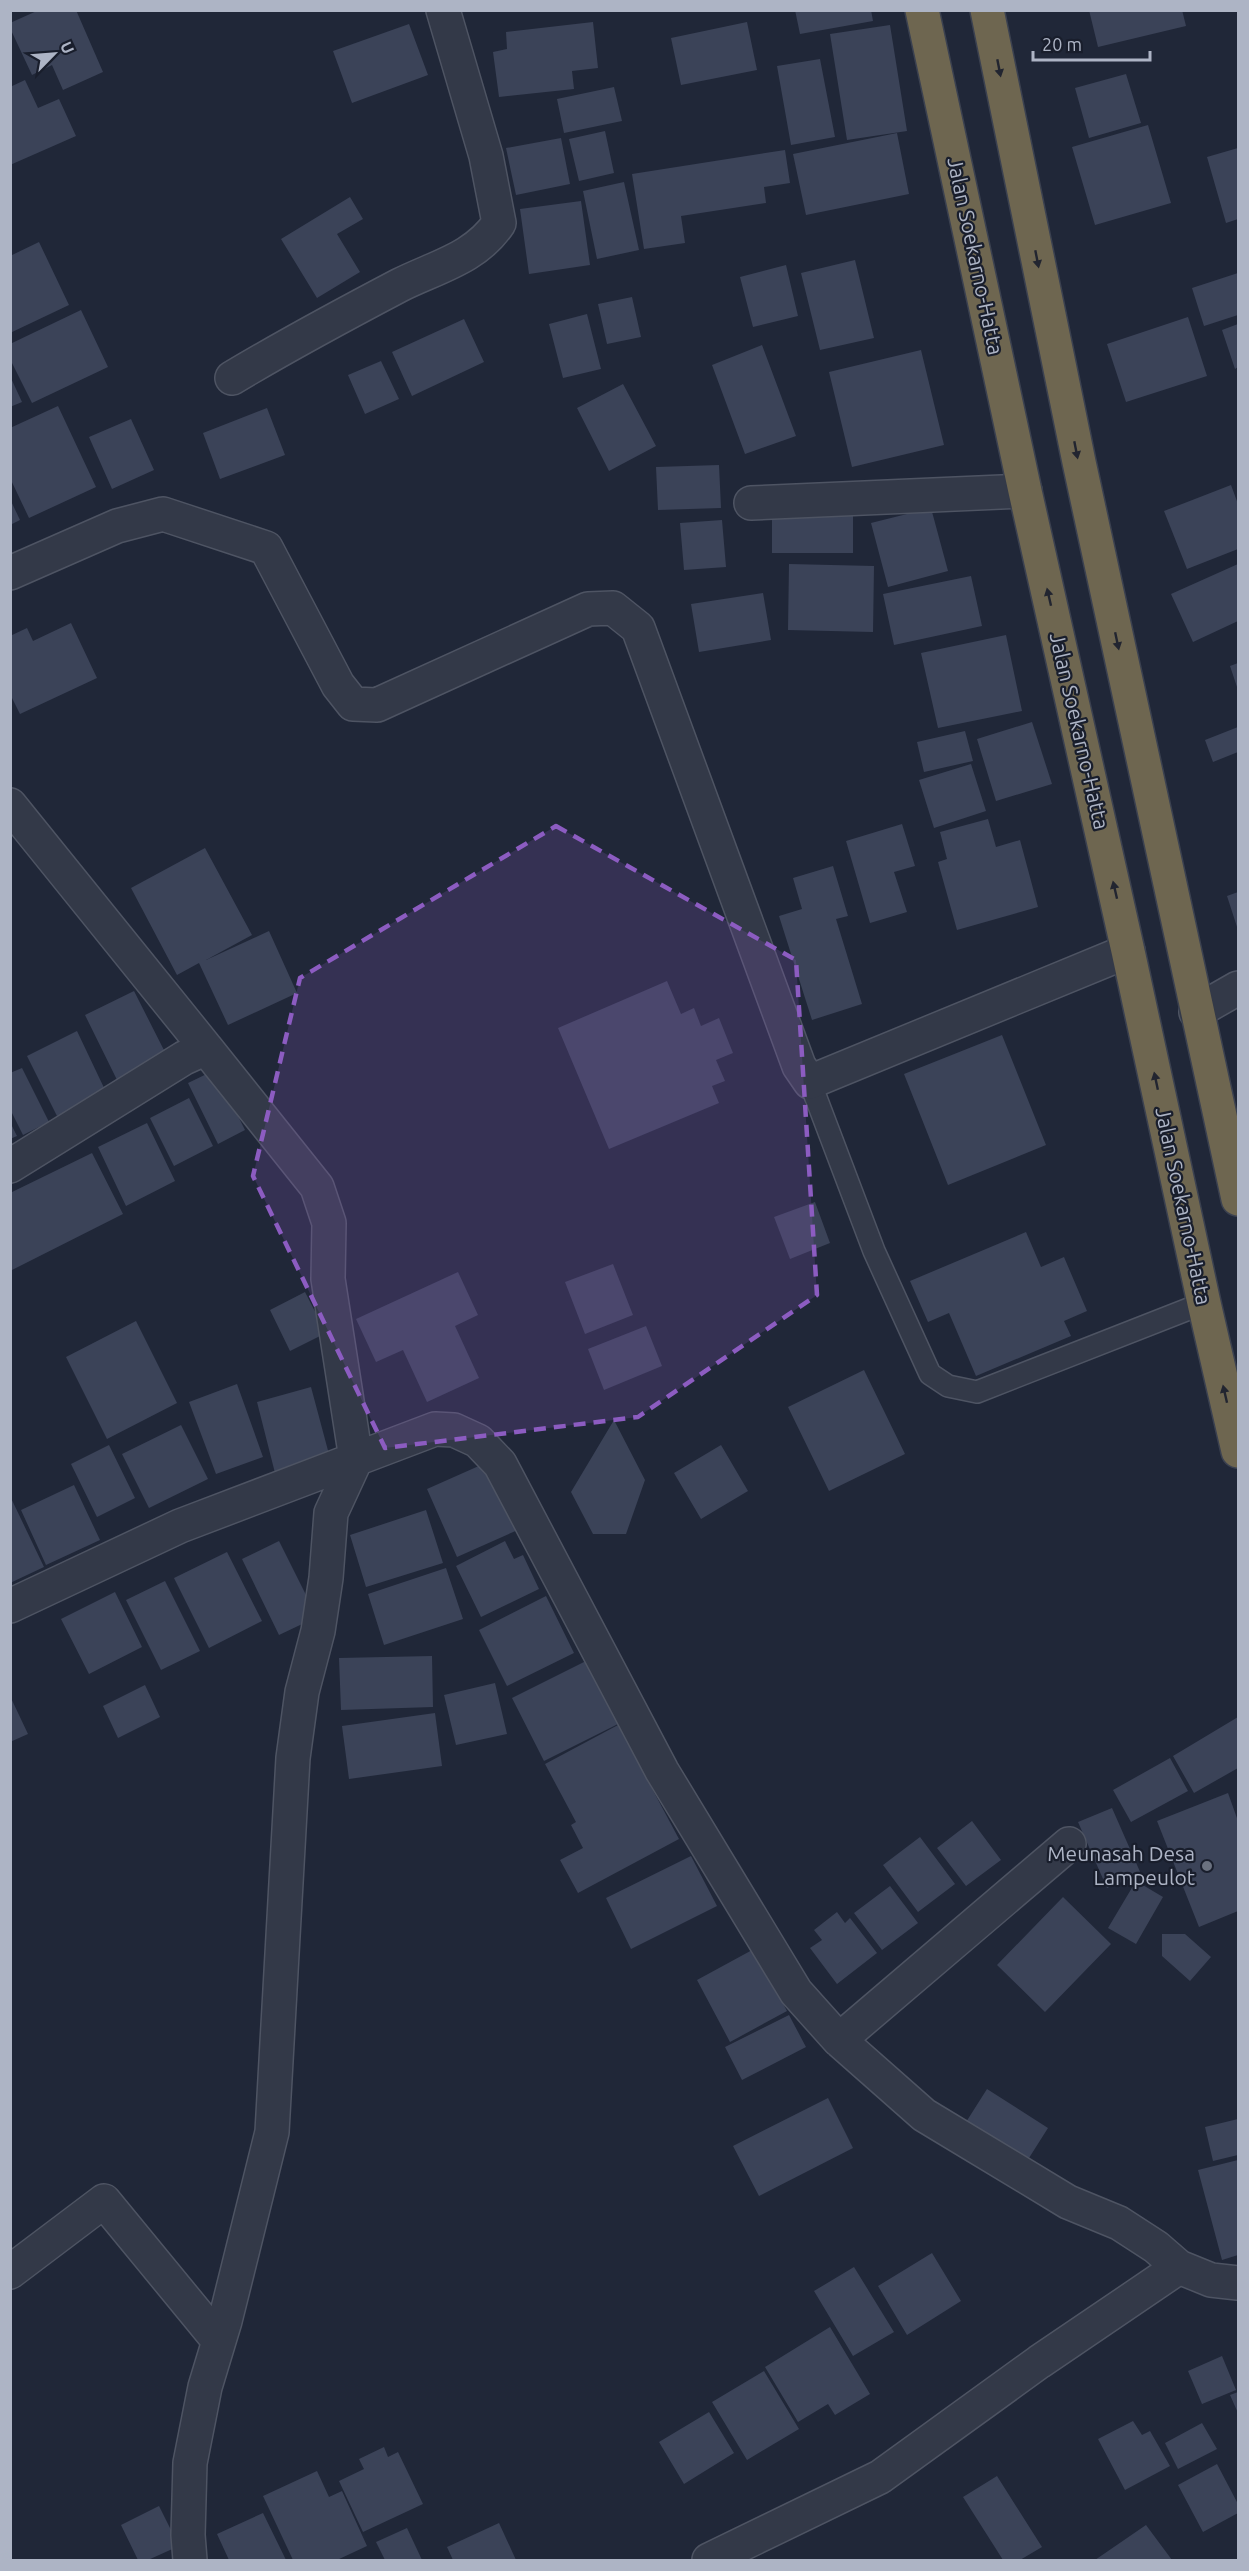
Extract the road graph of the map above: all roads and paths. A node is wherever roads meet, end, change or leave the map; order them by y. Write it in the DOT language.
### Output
graph roads {
  1 [pos="443,10"];
  2 [pos="922,10"];
  3 [pos="987,10"];
  4 [pos="231,378"];
  5 [pos="1025,491"];
  6 [pos="751,503"];
  7 [pos="10,573"];
  8 [pos="10,805"];
  9 [pos="1128,951"];
  10 [pos="1239,988"];
  11 [pos="1196,1012"];
  12 [pos="206,1048"];
  13 [pos="810,1082"];
  14 [pos="10,1166"];
  15 [pos="1239,1199"];
  16 [pos="1204,1303"];
  17 [pos="1239,1451"];
  18 [pos="356,1459"];
  19 [pos="10,1606"];
  20 [pos="1068,1844"];
  21 [pos="839,2040"];
  22 [pos="1179,2267"];
  23 [pos="10,2272"];
  24 [pos="1239,2283"];
  25 [pos="219,2340"];
  26 [pos="190,2560"];
  27 [pos="708,2560"];
  1 -- 4 [label="street"];
  2 -- 5 [label="highway, Jalan Soekarno-Hatta"];
  3 -- 11 [label="highway, one-way"];
  5 -- 6 [label="street"];
  9 -- 5 [label="highway, Jalan Soekarno-Hatta, one-way"];
  7 -- 13 [label="street"];
  8 -- 12 [label="street"];
  9 -- 13 [label="street"];
  16 -- 9 [label="highway, Jalan Soekarno-Hatta, one-way"];
  10 -- 11 [label="street"];
  11 -- 15 [label="highway"];
  12 -- 14 [label="street"];
  12 -- 18 [label="street"];
  13 -- 16 [label="lane"];
  17 -- 16 [label="highway, Jalan Soekarno-Hatta, one-way"];
  18 -- 19 [label="street"];
  18 -- 21 [label="street"];
  18 -- 25 [label="street"];
  20 -- 21 [label="street"];
  21 -- 22 [label="street"];
  22 -- 24 [label="street"];
  22 -- 27 [label="street"];
  23 -- 25 [label="street"];
  25 -- 26 [label="street"];
}
